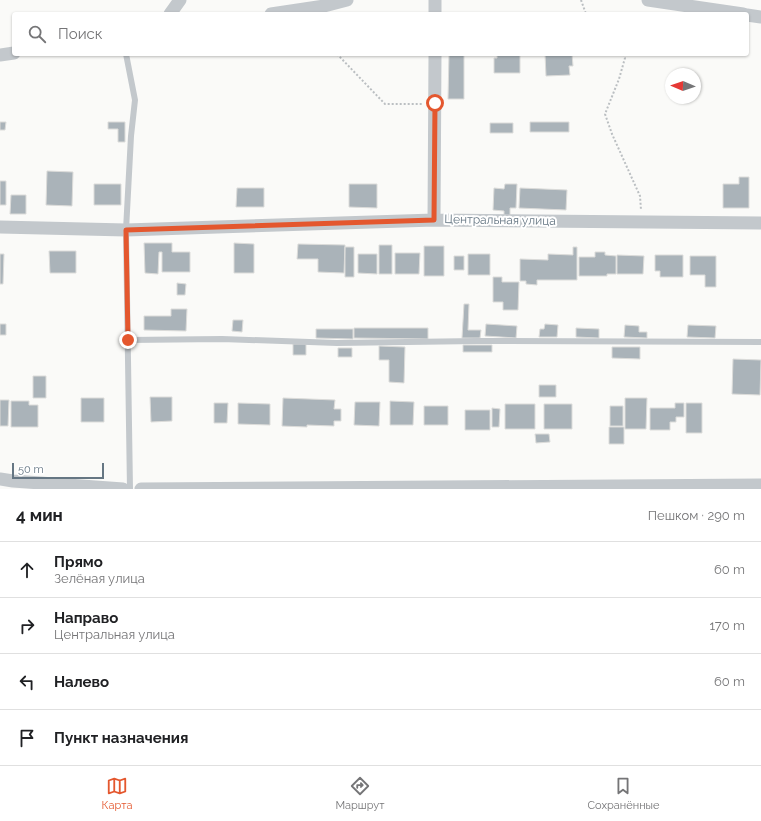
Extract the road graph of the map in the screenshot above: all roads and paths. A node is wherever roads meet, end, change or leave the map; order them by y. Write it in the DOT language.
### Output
graph roads {
  1 [pos="180,0"];
  2 [pos="347,0"];
  3 [pos="435,0"];
  4 [pos="581,0"];
  5 [pos="648,0"];
  6 [pos="324,3"];
  7 [pos="171,12"];
  8 [pos="281,12"];
  9 [pos="435,12"];
  10 [pos="585,12"];
  11 [pos="729,12"];
  12 [pos="749,15"];
  13 [pos="761,17"];
  14 [pos="12,53"];
  15 [pos="0,55"];
  16 [pos="126,56"];
  17 [pos="339,56"];
  18 [pos="435,56"];
  19 [pos="624,56"];
  20 [pos="435,103"];
  21 [pos="434,220"];
  22 [pos="641,222"];
  23 [pos="761,223"];
  24 [pos="0,227"];
  25 [pos="126,230"];
  26 [pos="128,340"];
  27 [pos="761,342"];
  28 [pos="0,479"];
  29 [pos="13,485"];
  30 [pos="761,485"];
  31 [pos="123,489"];
  32 [pos="130,489"];
  33 [pos="141,489"];
  34 [pos="148,489"];
  1 -- 7 [label="street"];
  2 -- 6 [label="street"];
  3 -- 9 [label="street"];
  4 -- 10 [label="path"];
  5 -- 11 [label="street"];
  6 -- 8 [label="street"];
  12 -- 13 [label="street"];
  14 -- 15 [label="street"];
  16 -- 25 [label="lane"];
  17 -- 20 [label="path"];
  18 -- 20 [label="street"];
  19 -- 22 [label="path"];
  20 -- 21 [label="street"];
  21 -- 22 [label="street, Центральная улица"];
  21 -- 25 [label="street, Центральная улица"];
  22 -- 23 [label="street, Центральная улица"];
  24 -- 25 [label="street, Центральная улица"];
  25 -- 26 [label="lane"];
  26 -- 27 [label="lane"];
  26 -- 32 [label="lane"];
  28 -- 29 [label="street"];
  29 -- 31 [label="street"];
  30 -- 34 [label="street"];
  33 -- 34 [label="street"];
}
